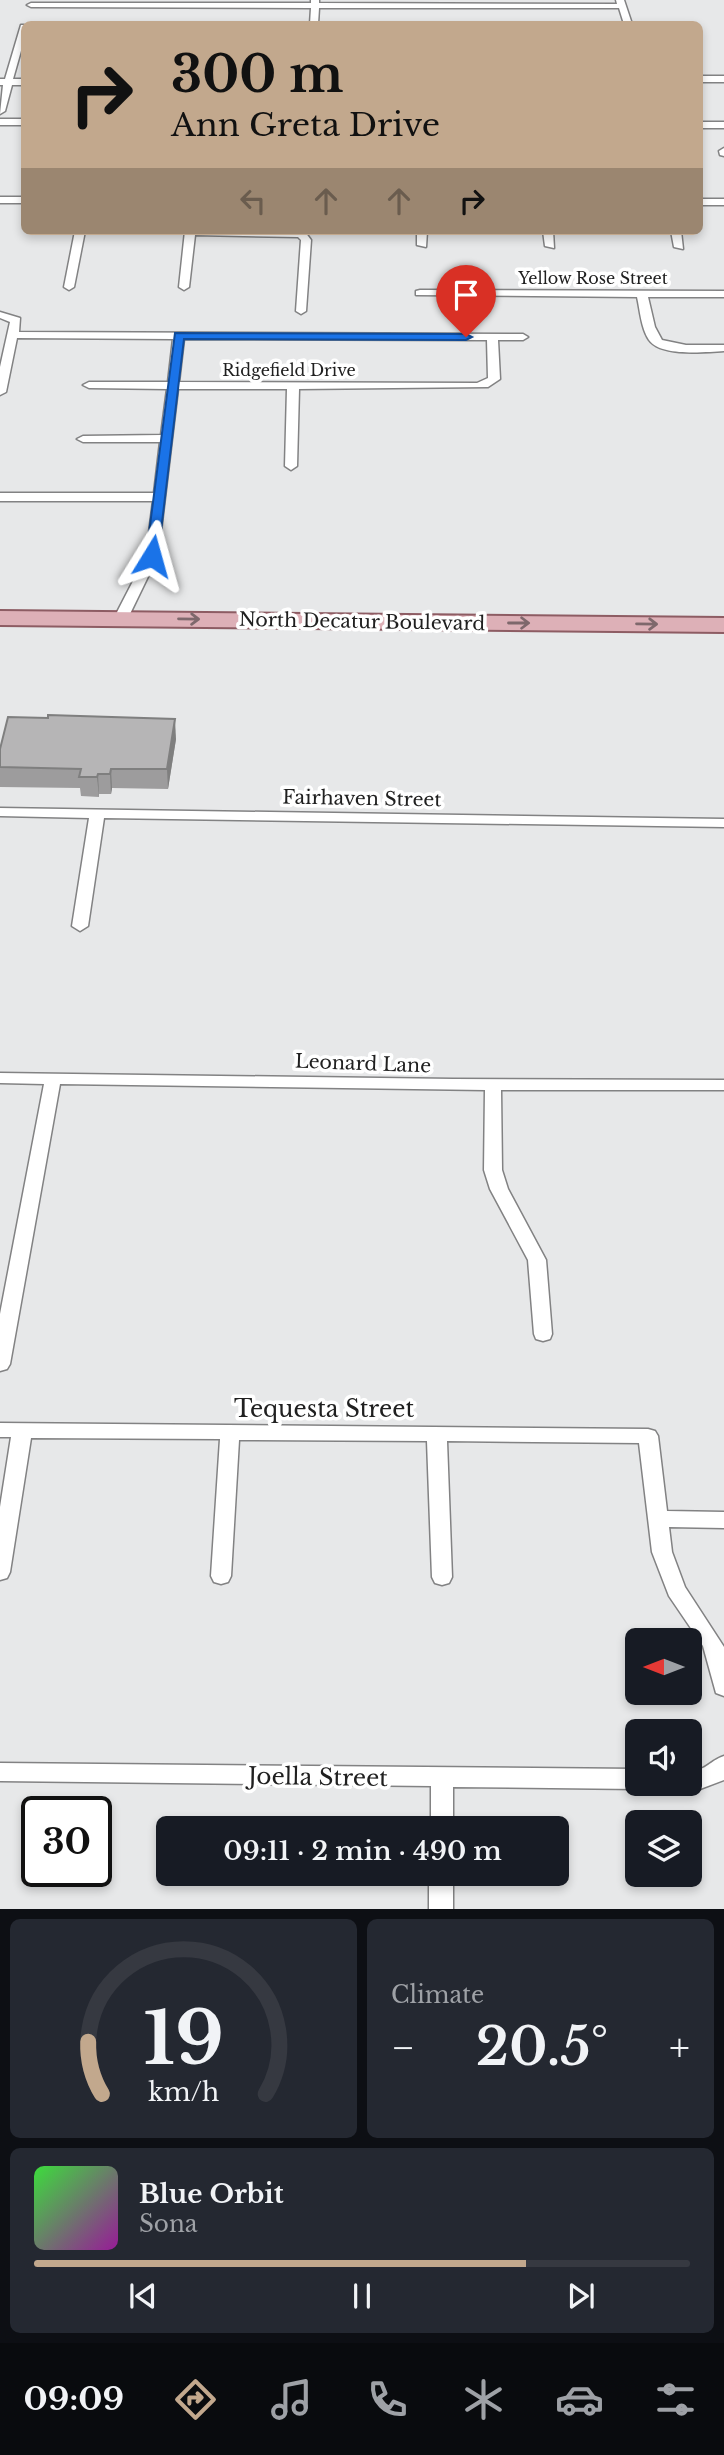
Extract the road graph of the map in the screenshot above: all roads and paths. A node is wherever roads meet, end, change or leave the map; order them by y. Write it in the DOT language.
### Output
graph roads {
  1 [pos="31,2"];
  2 [pos="315,3"];
  3 [pos="621,3"];
  4 [pos="26,21"];
  5 [pos="314,21"];
  6 [pos="627,21"];
  7 [pos="21,43"];
  8 [pos="703,79"];
  9 [pos="724,79"];
  10 [pos="4,82"];
  11 [pos="0,111"];
  12 [pos="0,122"];
  13 [pos="21,122"];
  14 [pos="703,125"];
  15 [pos="722,125"];
  16 [pos="724,136"];
  17 [pos="0,200"];
  18 [pos="21,200"];
  19 [pos="703,202"];
  20 [pos="724,202"];
  21 [pos="79,235"];
  22 [pos="189,235"];
  23 [pos="302,235"];
  24 [pos="422,235"];
  25 [pos="549,235"];
  26 [pos="677,235"];
  27 [pos="422,245"];
  28 [pos="550,246"];
  29 [pos="680,247"];
  30 [pos="69,287"];
  31 [pos="184,287"];
  32 [pos="420,293"];
  33 [pos="642,294"];
  34 [pos="724,294"];
  35 [pos="301,311"];
  36 [pos="0,315"];
  37 [pos="14,335"];
  38 [pos="179,336"];
  39 [pos="492,337"];
  40 [pos="523,337"];
  41 [pos="724,348"];
  42 [pos="3,365"];
  43 [pos="89,385"];
  44 [pos="174,385"];
  45 [pos="293,385"];
  46 [pos="0,392"];
  47 [pos="168,438"];
  48 [pos="83,439"];
  49 [pos="291,466"];
  50 [pos="0,497"];
  51 [pos="160,497"];
  52 [pos="0,603"];
  53 [pos="724,608"];
  54 [pos="125,611"];
  55 [pos="688,616"];
  56 [pos="0,618"];
  57 [pos="724,625"];
  58 [pos="0,812"];
  59 [pos="97,814"];
  60 [pos="724,823"];
  61 [pos="80,926"];
  62 [pos="0,1078"];
  63 [pos="53,1079"];
  64 [pos="724,1085"];
  65 [pos="493,1087"];
  66 [pos="542,1334"];
  67 [pos="0,1364"];
  68 [pos="0,1430"];
  69 [pos="22,1430"];
  70 [pos="230,1433"];
  71 [pos="437,1434"];
  72 [pos="658,1519"];
  73 [pos="724,1520"];
  74 [pos="1,1572"];
  75 [pos="221,1576"];
  76 [pos="442,1577"];
  77 [pos="724,1687"];
  78 [pos="721,1768"];
  79 [pos="0,1772"];
  80 [pos="442,1779"];
  81 [pos="625,1779"];
  82 [pos="702,1780"];
  83 [pos="442,1816"];
  84 [pos="441,1886"];
  85 [pos="441,1909"];
  1 -- 2 [label="street"];
  1 -- 4 [label="street"];
  2 -- 3 [label="street"];
  2 -- 5 [label="street"];
  3 -- 6 [label="street"];
  7 -- 10 [label="street"];
  8 -- 9 [label="street"];
  10 -- 11 [label="street"];
  12 -- 13 [label="street"];
  14 -- 15 [label="street"];
  15 -- 16 [label="street"];
  17 -- 18 [label="street"];
  19 -- 20 [label="street"];
  21 -- 30 [label="street"];
  22 -- 31 [label="street"];
  23 -- 35 [label="street"];
  24 -- 27 [label="street"];
  25 -- 28 [label="street"];
  26 -- 29 [label="street"];
  32 -- 33 [label="street, Yellow Rose Street"];
  33 -- 34 [label="street, Yellow Rose Street"];
  33 -- 41 [label="street"];
  36 -- 37 [label="street"];
  37 -- 38 [label="street"];
  37 -- 42 [label="street"];
  38 -- 39 [label="street"];
  38 -- 44 [label="street"];
  39 -- 40 [label="street"];
  39 -- 45 [label="street, Ridgefield Drive"];
  42 -- 46 [label="street"];
  43 -- 44 [label="street, Ridgefield Drive"];
  44 -- 45 [label="street, Ridgefield Drive"];
  44 -- 47 [label="street"];
  45 -- 49 [label="street"];
  47 -- 48 [label="street"];
  47 -- 51 [label="street"];
  50 -- 51 [label="street"];
  51 -- 54 [label="street"];
  52 -- 54 [label="main road, North Decatur Boulevard"];
  53 -- 55 [label="main road, North Decatur Boulevard"];
  54 -- 55 [label="main road, North Decatur Boulevard"];
  54 -- 56 [label="main road, North Decatur Boulevard"];
  55 -- 57 [label="main road, North Decatur Boulevard"];
  58 -- 59 [label="street, Fairhaven Street"];
  59 -- 60 [label="street, Fairhaven Street"];
  59 -- 61 [label="street"];
  62 -- 63 [label="street, Leonard Lane"];
  63 -- 65 [label="street, Leonard Lane"];
  63 -- 67 [label="street"];
  64 -- 65 [label="street, Leonard Lane"];
  65 -- 66 [label="street"];
  68 -- 69 [label="street, Tequesta Street"];
  69 -- 70 [label="street, Tequesta Street"];
  69 -- 74 [label="street"];
  70 -- 71 [label="street, Tequesta Street"];
  70 -- 75 [label="street"];
  71 -- 72 [label="street, Tequesta Street"];
  71 -- 76 [label="street"];
  72 -- 73 [label="street"];
  72 -- 77 [label="street"];
  78 -- 82 [label="street"];
  79 -- 80 [label="street, Joella Street"];
  80 -- 81 [label="street, Joella Street"];
  80 -- 83 [label="street"];
  84 -- 85 [label="street"];
}
